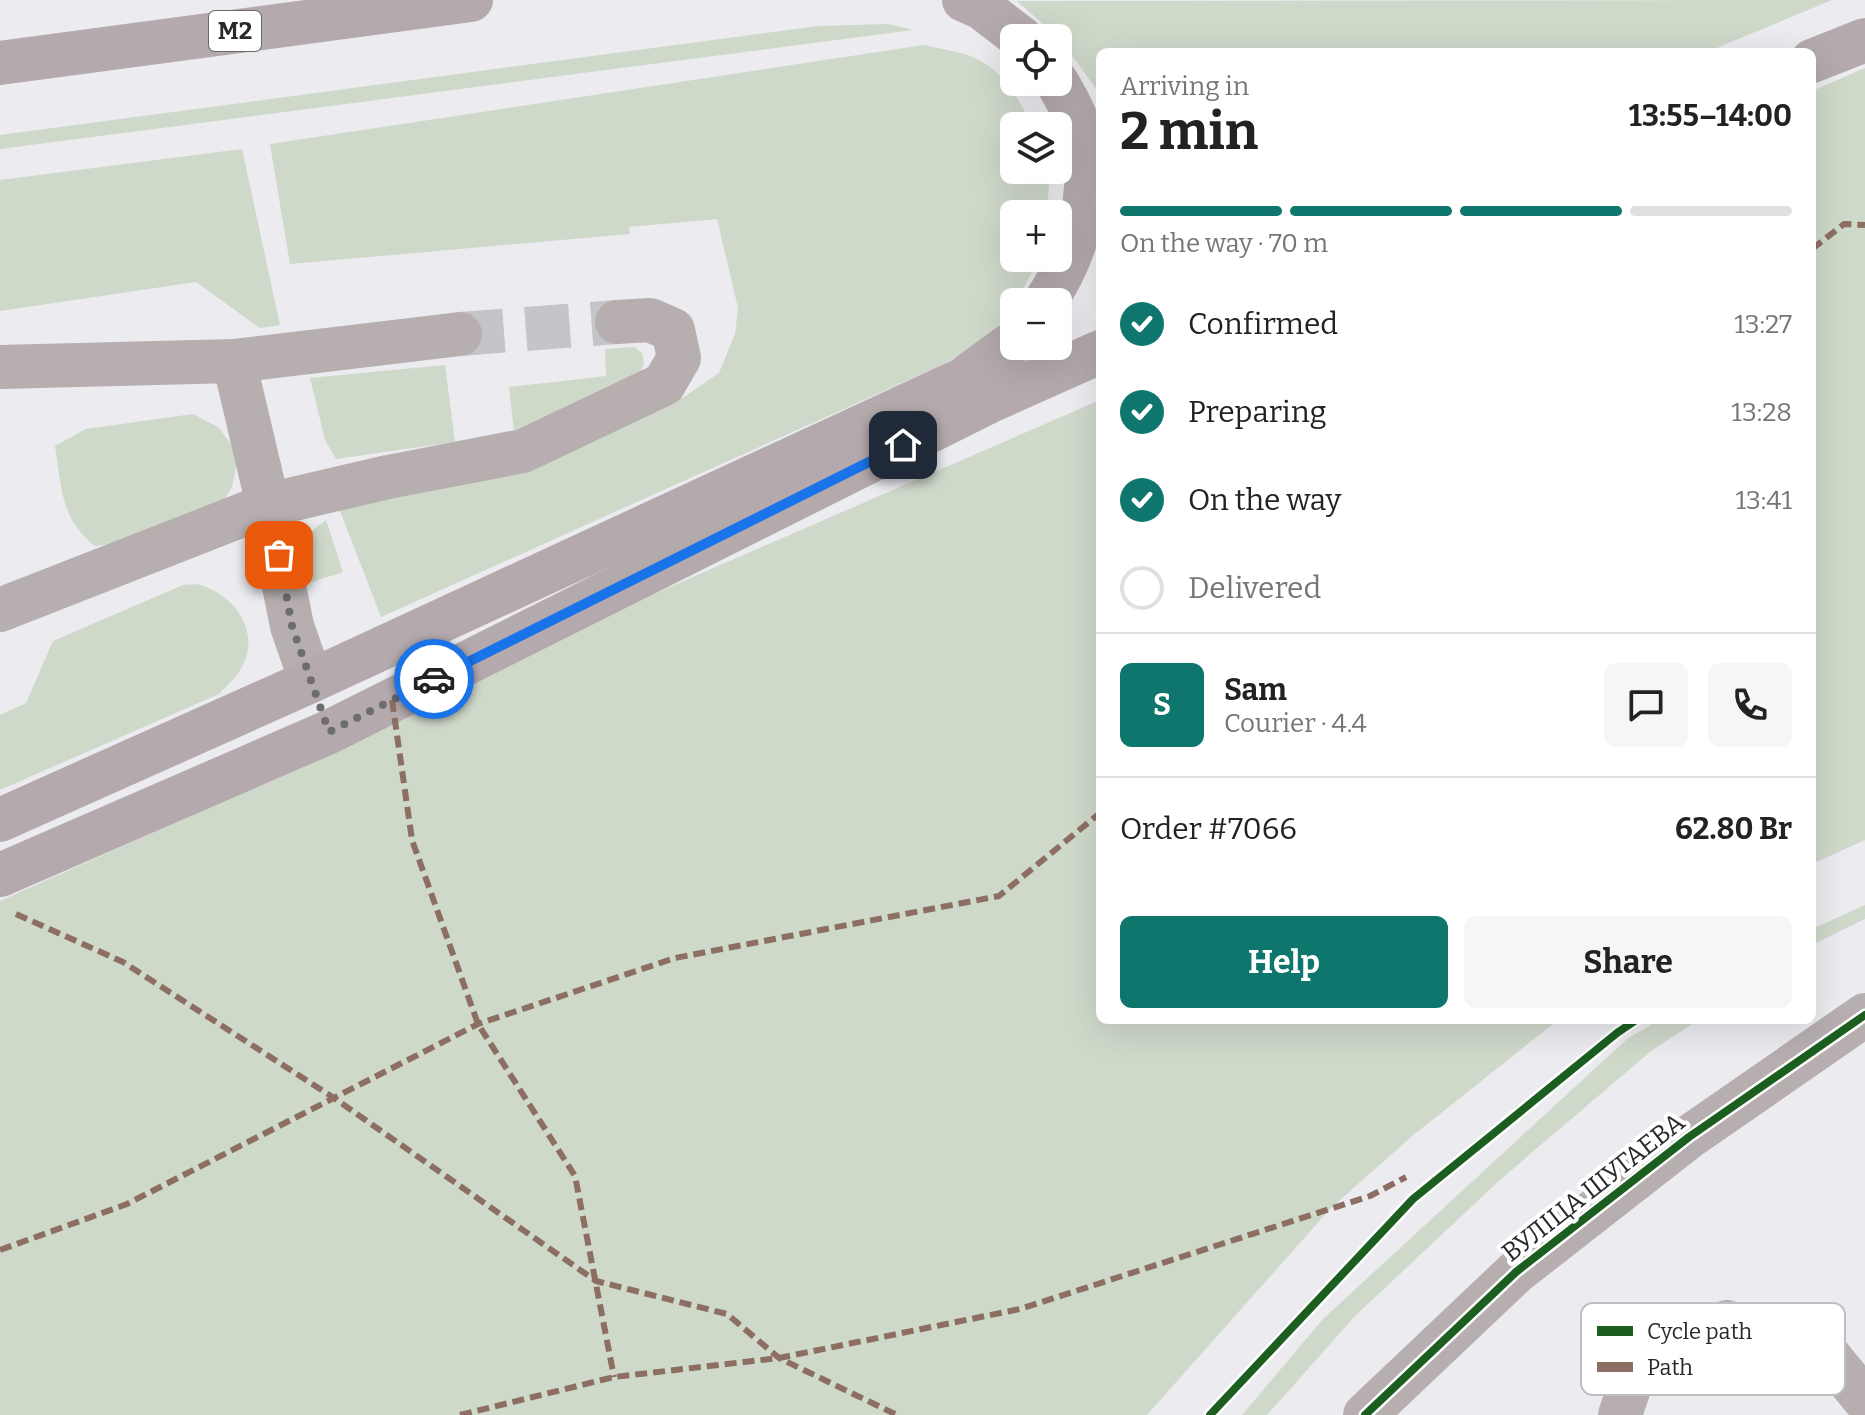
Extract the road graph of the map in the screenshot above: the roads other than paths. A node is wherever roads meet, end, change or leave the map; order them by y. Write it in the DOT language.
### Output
graph roads {
  1 [pos="471,0"];
  2 [pos="964,0"];
  3 [pos="1003,24"];
  4 [pos="1865,40"];
  5 [pos="1816,59"];
  6 [pos="0,63"];
  7 [pos="1065,96"];
  8 [pos="1053,288"];
  9 [pos="617,322"];
  10 [pos="460,334"];
  11 [pos="1000,352"];
  12 [pos="1096,354"];
  13 [pos="234,361"];
  14 [pos="0,367"];
  15 [pos="268,505"];
  16 [pos="0,610"];
  17 [pos="311,681"];
  18 [pos="329,732"];
  19 [pos="0,820"];
  20 [pos="0,875"];
  21 [pos="1865,1015"];
  22 [pos="1845,1376"];
  23 [pos="1627,1395"];
  24 [pos="1865,1400"];
  25 [pos="1365,1415"];
  26 [pos="1620,1415"];
  1 -- 6 [label="highway, М2"];
  2 -- 3 [label="highway"];
  4 -- 5 [label="highway"];
  7 -- 8 [label="highway"];
  9 -- 15 [label="street"];
  10 -- 13 [label="street"];
  11 -- 17 [label="highway"];
  12 -- 18 [label="highway"];
  13 -- 14 [label="street"];
  13 -- 15 [label="street"];
  15 -- 16 [label="street"];
  15 -- 17 [label="street"];
  17 -- 18 [label="highway"];
  17 -- 19 [label="highway"];
  18 -- 20 [label="highway"];
  21 -- 25 [label="street, ВУЛІЦА ШУГАЕВА"];
  22 -- 24 [label="street"];
  23 -- 26 [label="street"];
}
